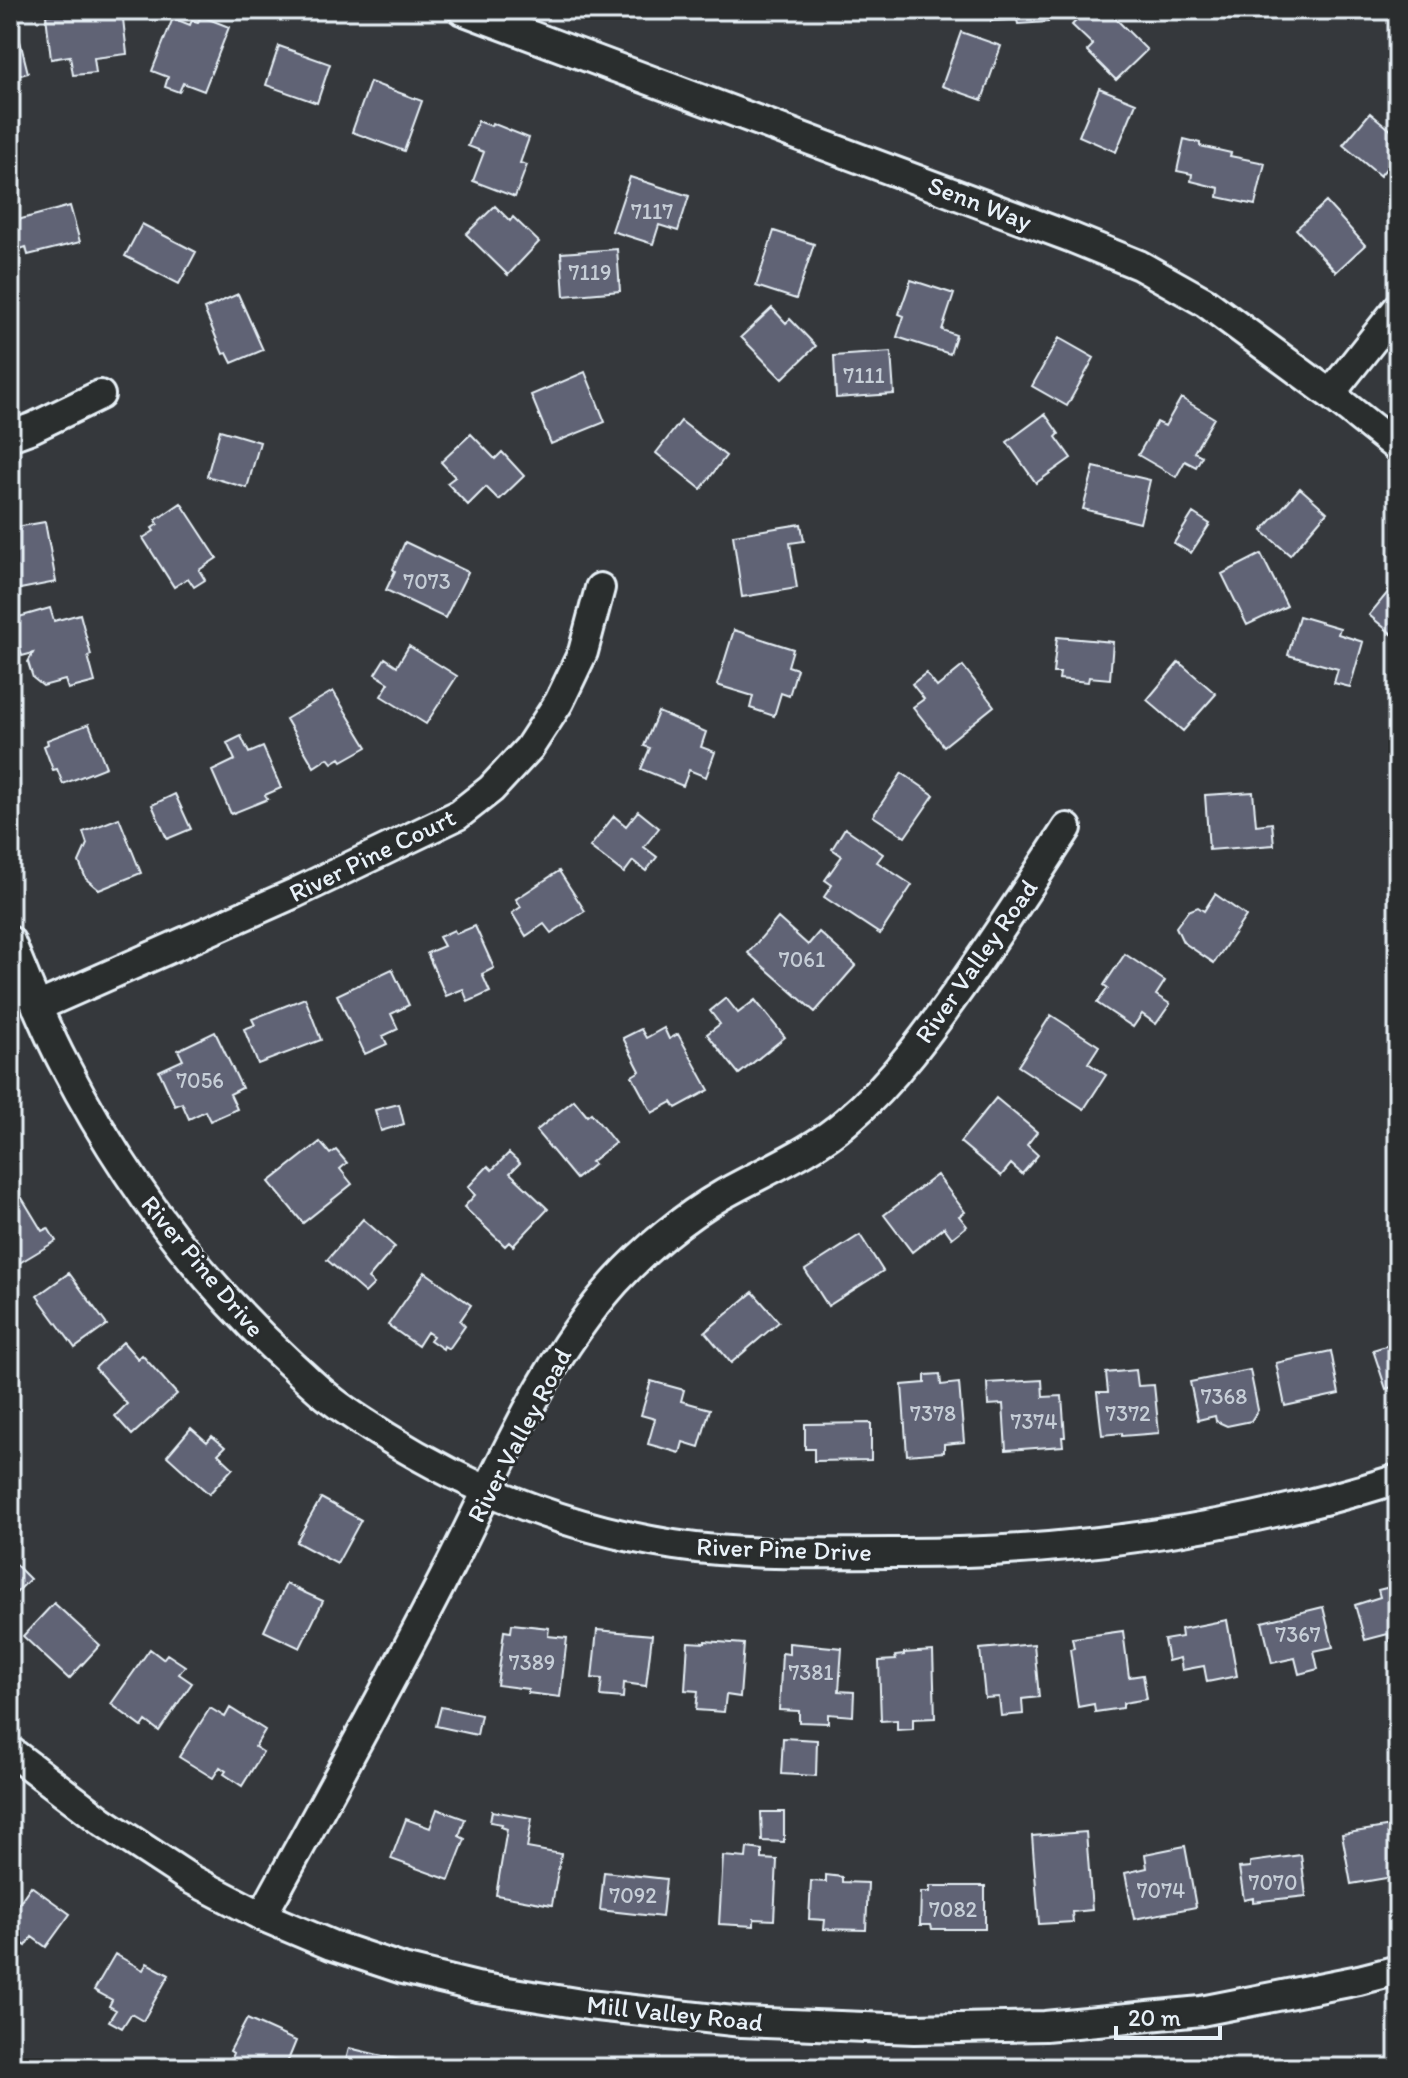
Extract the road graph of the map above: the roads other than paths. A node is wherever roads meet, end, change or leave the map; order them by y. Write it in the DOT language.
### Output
graph roads {
  1 [pos="462,10"];
  2 [pos="526,21"];
  3 [pos="1398,308"];
  4 [pos="1330,394"];
  5 [pos="100,395"];
  6 [pos="10,436"];
  7 [pos="1398,448"];
  8 [pos="600,588"];
  9 [pos="1067,828"];
  10 [pos="10,941"];
  11 [pos="37,1007"];
  12 [pos="1398,1479"];
  13 [pos="488,1491"];
  14 [pos="10,1751"];
  15 [pos="262,1916"];
  16 [pos="1398,1970"];
  1 -- 2 [label="street"];
  2 -- 4 [label="street, Senn Way"];
  3 -- 4 [label="street"];
  4 -- 7 [label="street, Senn Way"];
  5 -- 6 [label="street"];
  8 -- 11 [label="street, River Pine Court"];
  9 -- 13 [label="street, River Valley Road"];
  10 -- 11 [label="street, River Pine Drive"];
  11 -- 13 [label="street, River Pine Drive"];
  12 -- 13 [label="street, River Pine Drive"];
  13 -- 15 [label="street, River Valley Road"];
  14 -- 15 [label="street, Mill Valley Road"];
  15 -- 16 [label="street, Mill Valley Road"];
}
